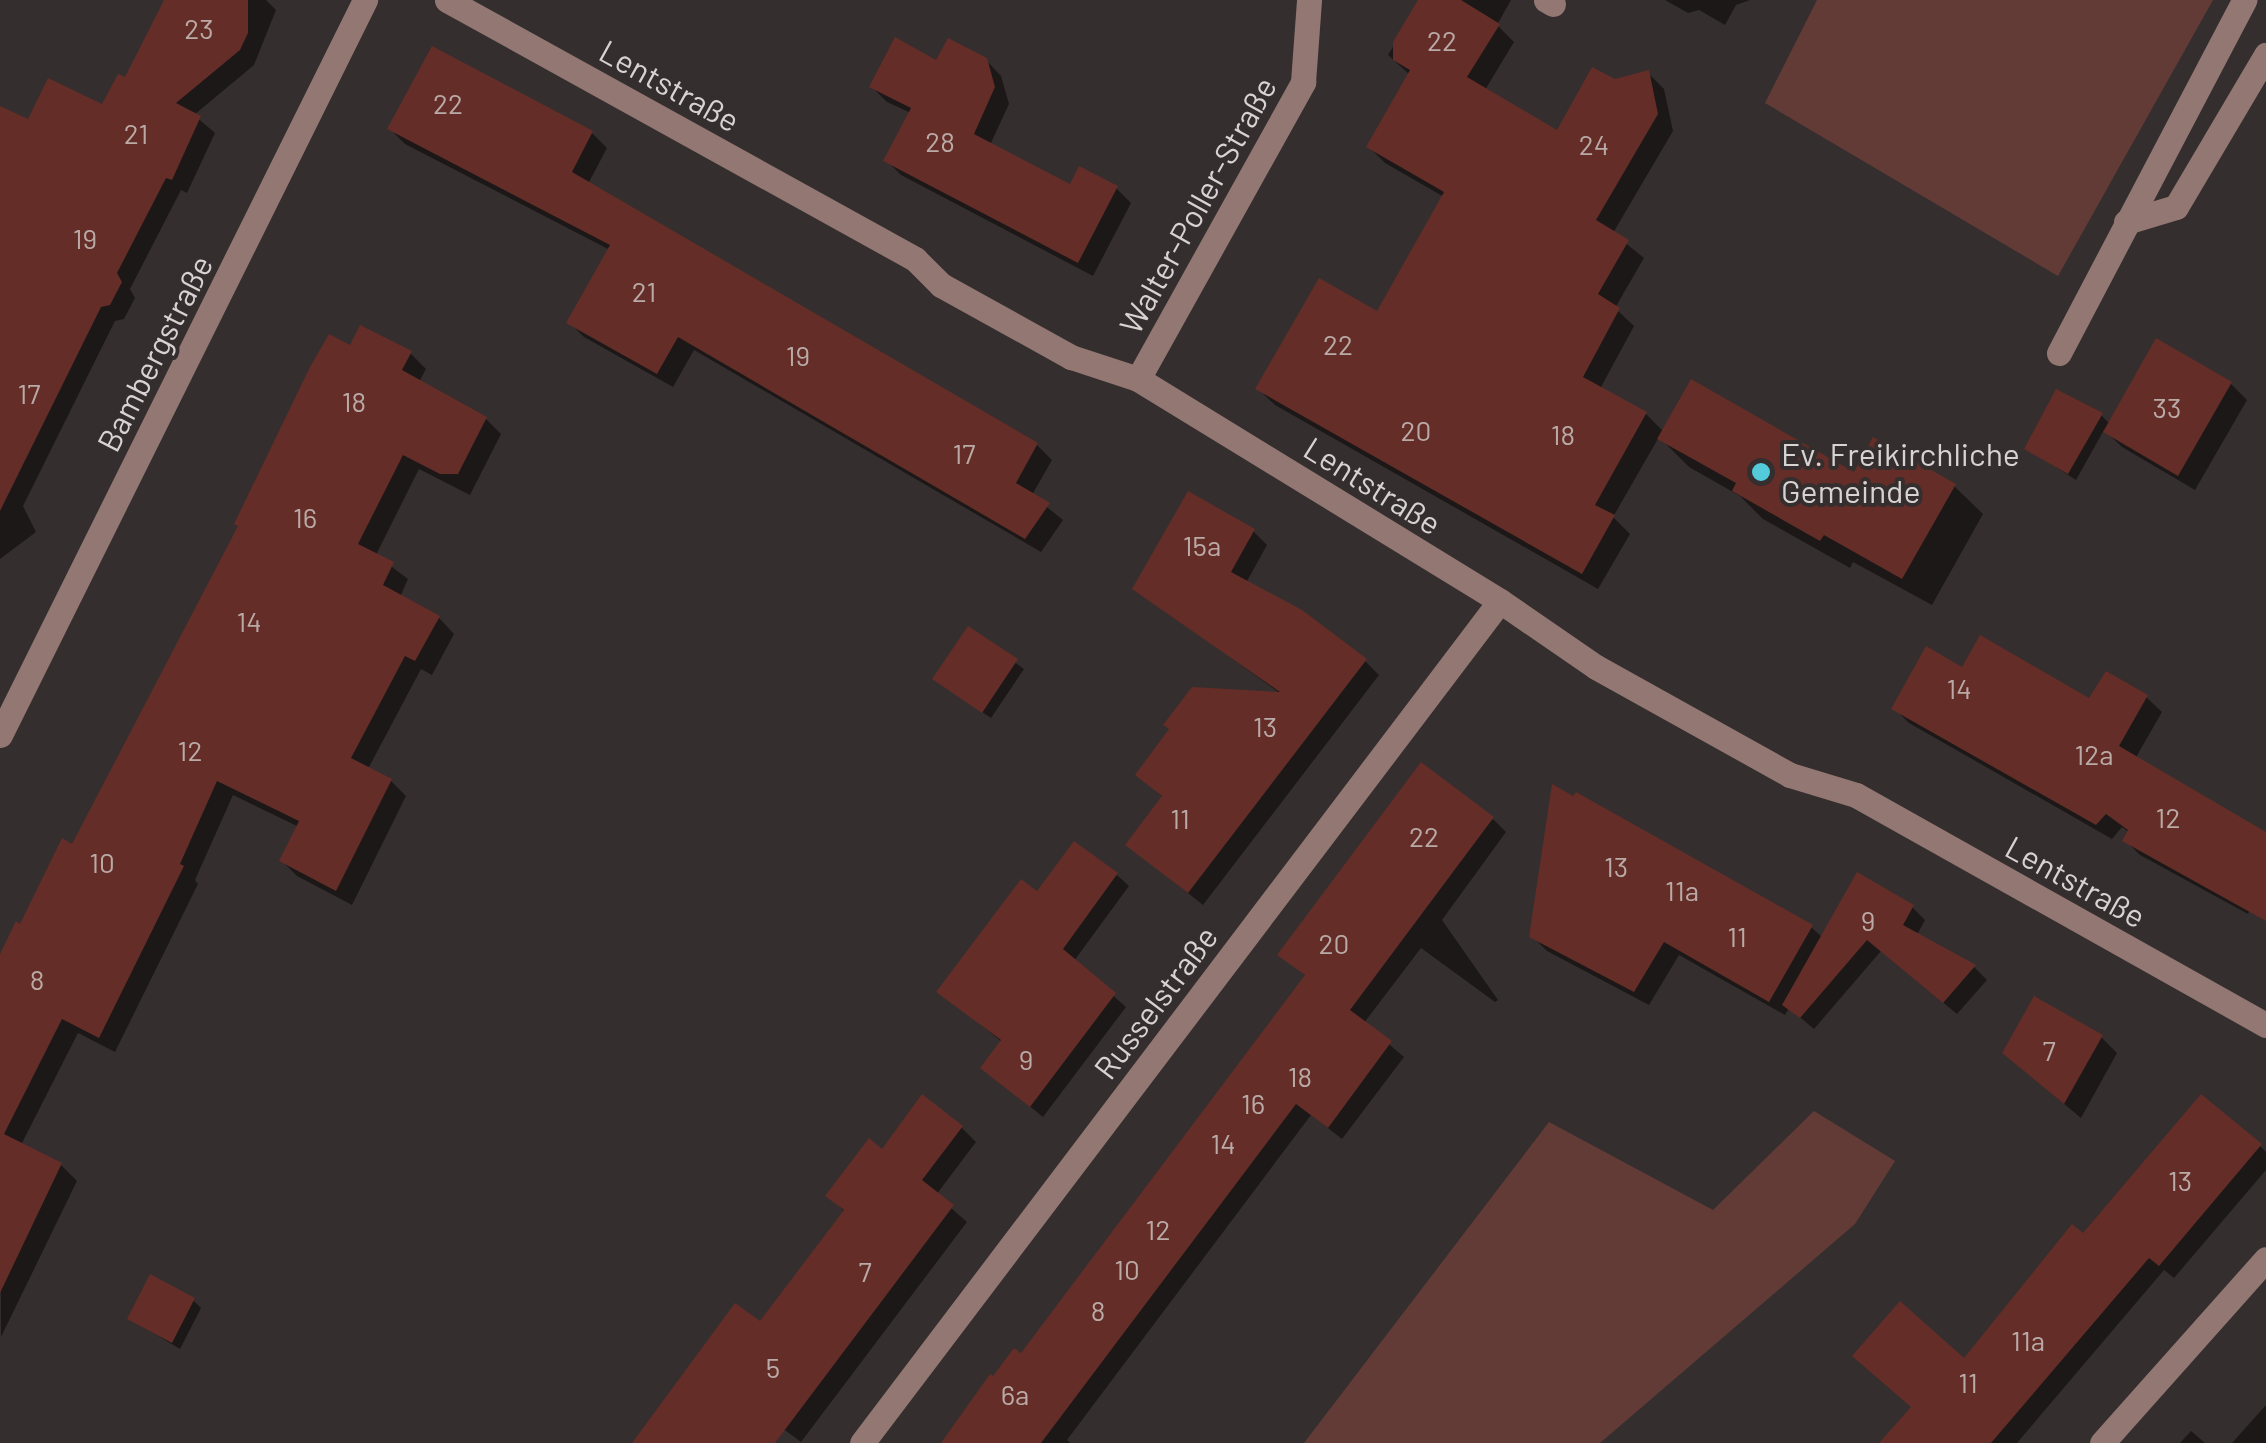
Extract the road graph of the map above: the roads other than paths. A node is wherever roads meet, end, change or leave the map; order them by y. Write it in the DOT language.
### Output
graph roads {
  1 [pos="365,0"];
  2 [pos="447,0"];
  3 [pos="1309,0"];
  4 [pos="2244,0"];
  5 [pos="2266,56"];
  6 [pos="2126,222"];
  7 [pos="2059,354"];
  8 [pos="1138,379"];
  9 [pos="1500,601"];
  10 [pos="0,735"];
  11 [pos="2266,1026"];
  12 [pos="2266,1259"];
  13 [pos="862,1443"];
  14 [pos="2102,1443"];
  1 -- 10 [label="street, Bambergstraße"];
  2 -- 8 [label="street, Lentstraße"];
  3 -- 8 [label="street, Walter-Poller-Straße"];
  4 -- 6 [label="street"];
  5 -- 6 [label="street"];
  6 -- 7 [label="street"];
  8 -- 9 [label="street, Lentstraße"];
  9 -- 11 [label="street, Lentstraße"];
  9 -- 13 [label="street, Russelstraße"];
  12 -- 14 [label="street"];
}
